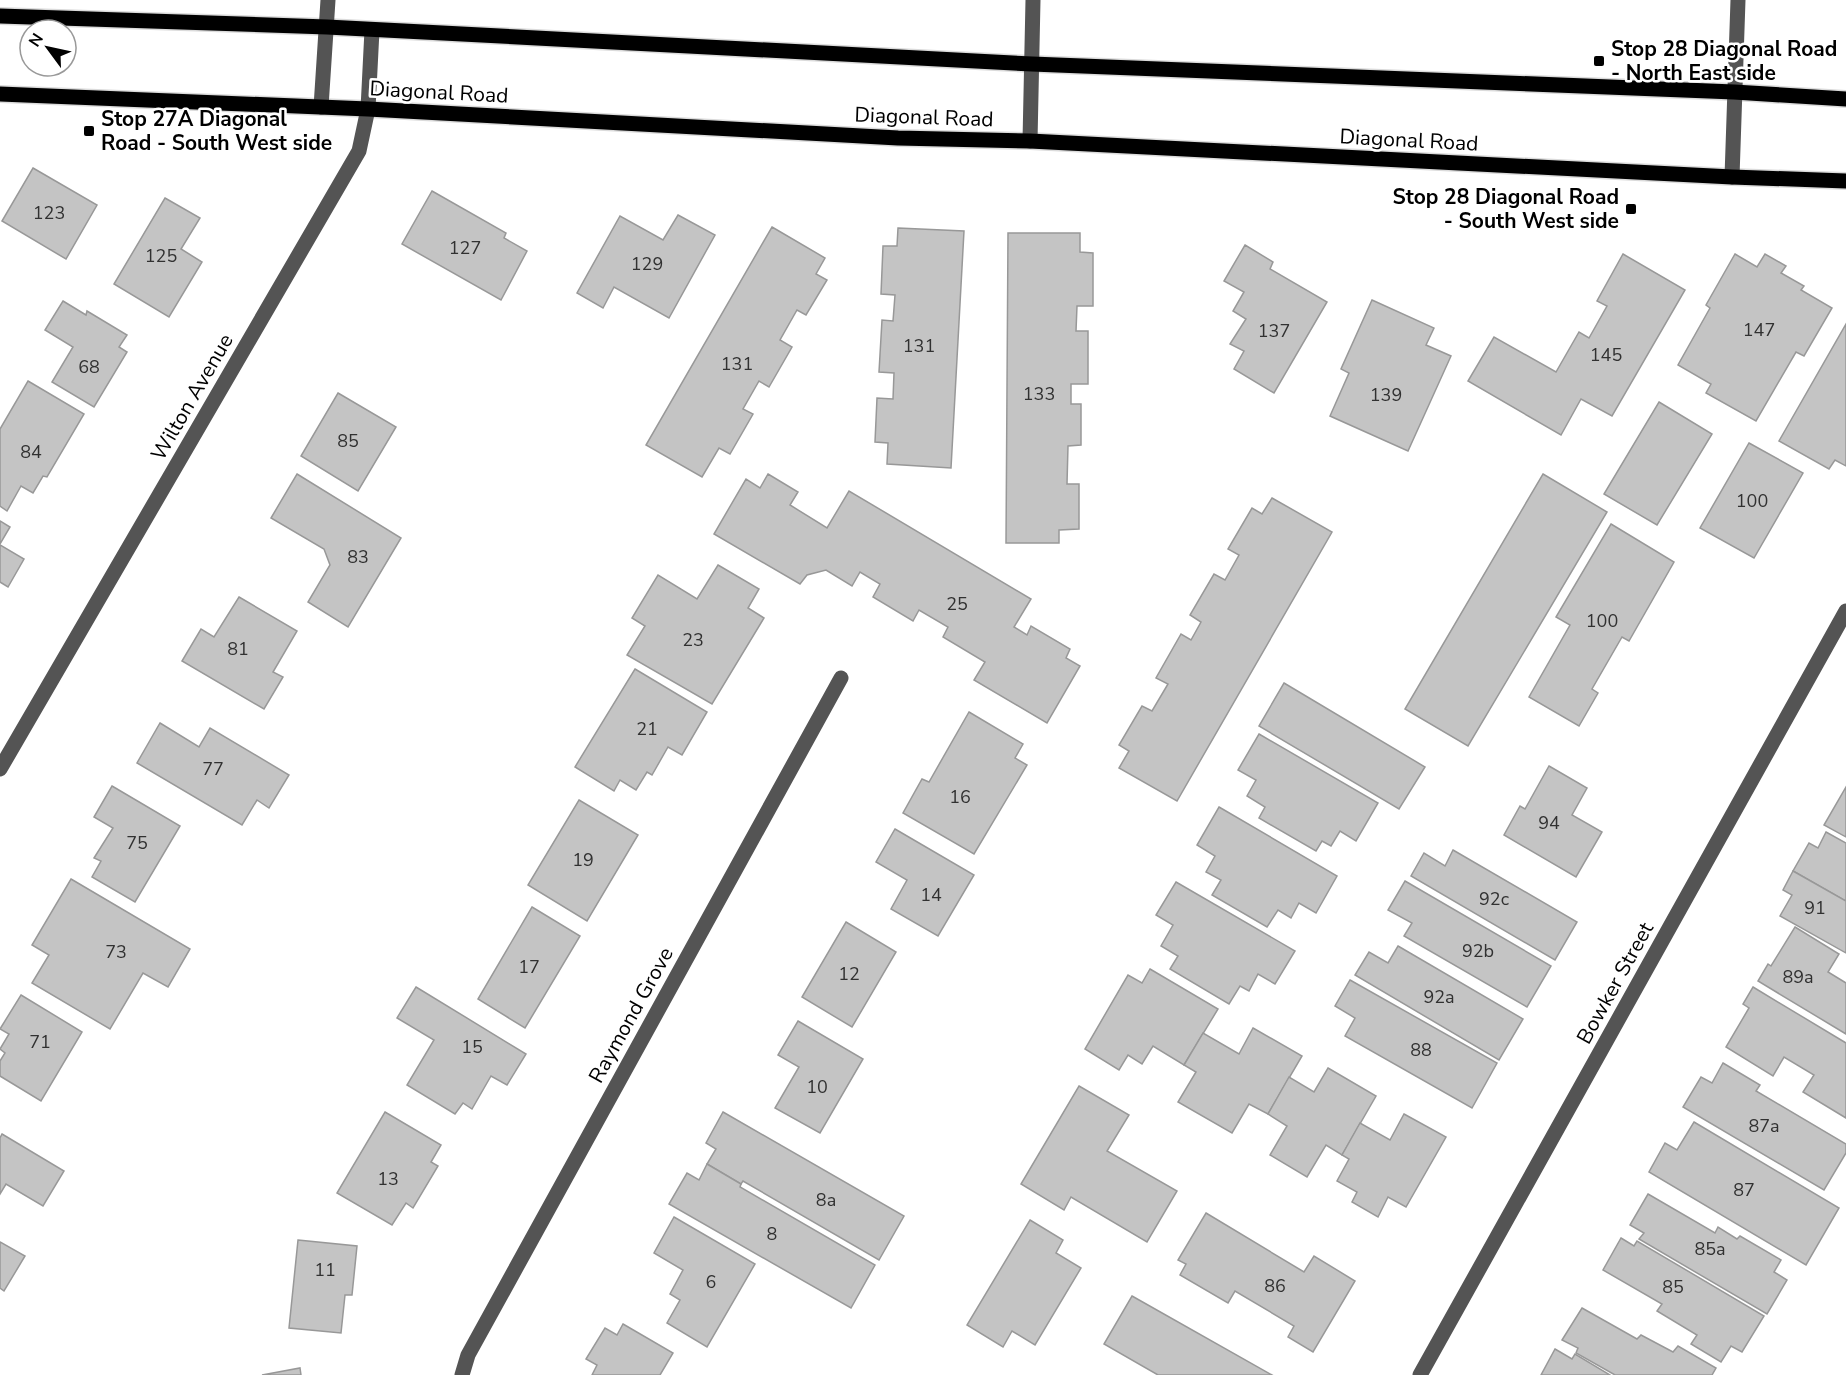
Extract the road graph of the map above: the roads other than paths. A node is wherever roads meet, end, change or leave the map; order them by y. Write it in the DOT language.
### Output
graph roads {
  1 [pos="328,0"];
  2 [pos="1033,0"];
  3 [pos="1738,0"];
  4 [pos="0,16"];
  5 [pos="327,27"];
  6 [pos="372,30"];
  7 [pos="1032,64"];
  8 [pos="1734,92"];
  9 [pos="0,94"];
  10 [pos="1846,99"];
  11 [pos="321,107"];
  12 [pos="368,109"];
  13 [pos="1030,141"];
  14 [pos="1732,177"];
  15 [pos="1846,181"];
  16 [pos="1846,611"];
  17 [pos="841,678"];
  18 [pos="0,769"];
  19 [pos="462,1375"];
  20 [pos="1420,1375"];
  1 -- 5 [label="street"];
  2 -- 7 [label="street"];
  3 -- 8 [label="street"];
  4 -- 5 [label="main road"];
  5 -- 6 [label="main road"];
  5 -- 11 [label="street"];
  6 -- 7 [label="main road"];
  6 -- 12 [label="street, Wilton Avenue"];
  7 -- 8 [label="main road"];
  7 -- 13 [label="street"];
  8 -- 10 [label="main road"];
  8 -- 14 [label="street"];
  9 -- 11 [label="main road, Diagonal Road"];
  11 -- 12 [label="main road, Diagonal Road"];
  12 -- 13 [label="main road, Diagonal Road"];
  12 -- 18 [label="street, Wilton Avenue"];
  13 -- 14 [label="main road, Diagonal Road"];
  14 -- 15 [label="main road, Diagonal Road"];
  16 -- 20 [label="street, Bowker Street"];
  17 -- 19 [label="street, Raymond Grove"];
}
